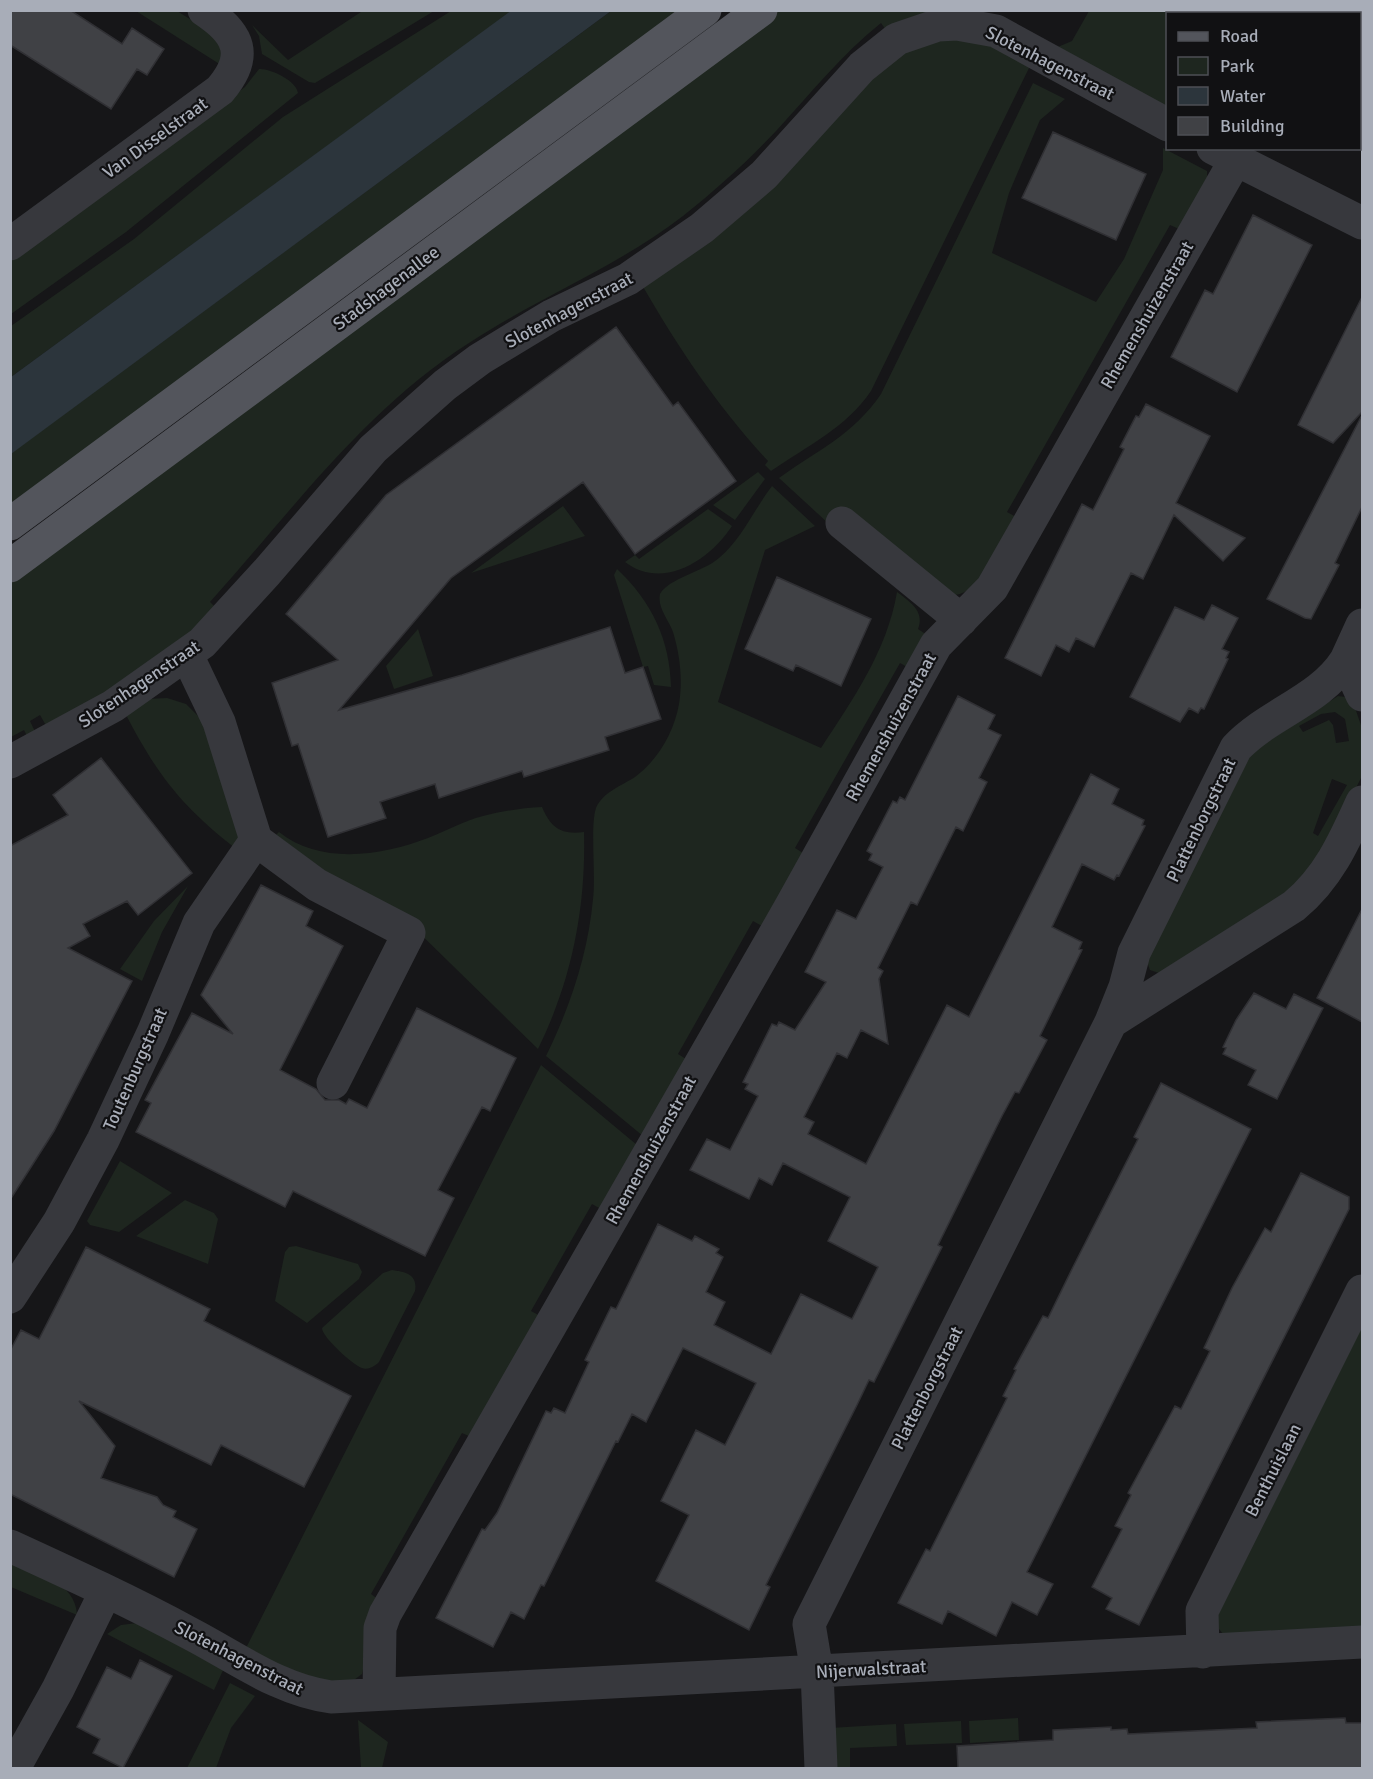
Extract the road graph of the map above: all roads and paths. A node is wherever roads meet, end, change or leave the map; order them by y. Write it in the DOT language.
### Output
graph roads {
  1 [pos="204,10"];
  2 [pos="705,10"];
  3 [pos="761,10"];
  4 [pos="1166,124"];
  5 [pos="1225,154"];
  6 [pos="1362,223"];
  7 [pos="10,244"];
  8 [pos="842,523"];
  9 [pos="10,524"];
  10 [pos="10,566"];
  11 [pos="961,620"];
  12 [pos="1362,625"];
  13 [pos="187,655"];
  14 [pos="1346,660"];
  15 [pos="1362,695"];
  16 [pos="10,762"];
  17 [pos="1362,802"];
  18 [pos="256,840"];
  19 [pos="1111,1022"];
  20 [pos="333,1083"];
  21 [pos="1362,1292"];
  22 [pos="10,1296"];
  23 [pos="10,1546"];
  24 [pos="106,1591"];
  25 [pos="1362,1642"];
  26 [pos="1203,1652"];
  27 [pos="817,1672"];
  28 [pos="379,1693"];
  29 [pos="14,1768"];
  30 [pos="820,1768"];
  1 -- 7 [label="street, Van Disselstraat"];
  2 -- 9 [label="main road, Stadshagenallee"];
  3 -- 10 [label="main road, Stadshagenallee"];
  4 -- 13 [label="street, Slotenhagenstraat"];
  5 -- 6 [label="street"];
  5 -- 11 [label="street, Rhemenshuizenstraat"];
  8 -- 11 [label="street"];
  11 -- 28 [label="street, Rhemenshuizenstraat"];
  12 -- 14 [label="street, Plattenborgstraat"];
  13 -- 16 [label="street, Slotenhagenstraat"];
  13 -- 18 [label="street"];
  14 -- 15 [label="street"];
  14 -- 19 [label="street, Plattenborgstraat"];
  17 -- 19 [label="street"];
  18 -- 20 [label="street"];
  18 -- 22 [label="street, Toutenburgstraat"];
  19 -- 27 [label="street, Plattenborgstraat"];
  21 -- 26 [label="street, Benthuislaan"];
  23 -- 24 [label="street, Slotenhagenstraat"];
  24 -- 28 [label="street, Slotenhagenstraat"];
  24 -- 29 [label="street"];
  25 -- 26 [label="street, Nijerwalstraat"];
  26 -- 27 [label="street, Nijerwalstraat"];
  27 -- 28 [label="street, Nijerwalstraat"];
  27 -- 30 [label="street, Plattenborgstraat"];
}
